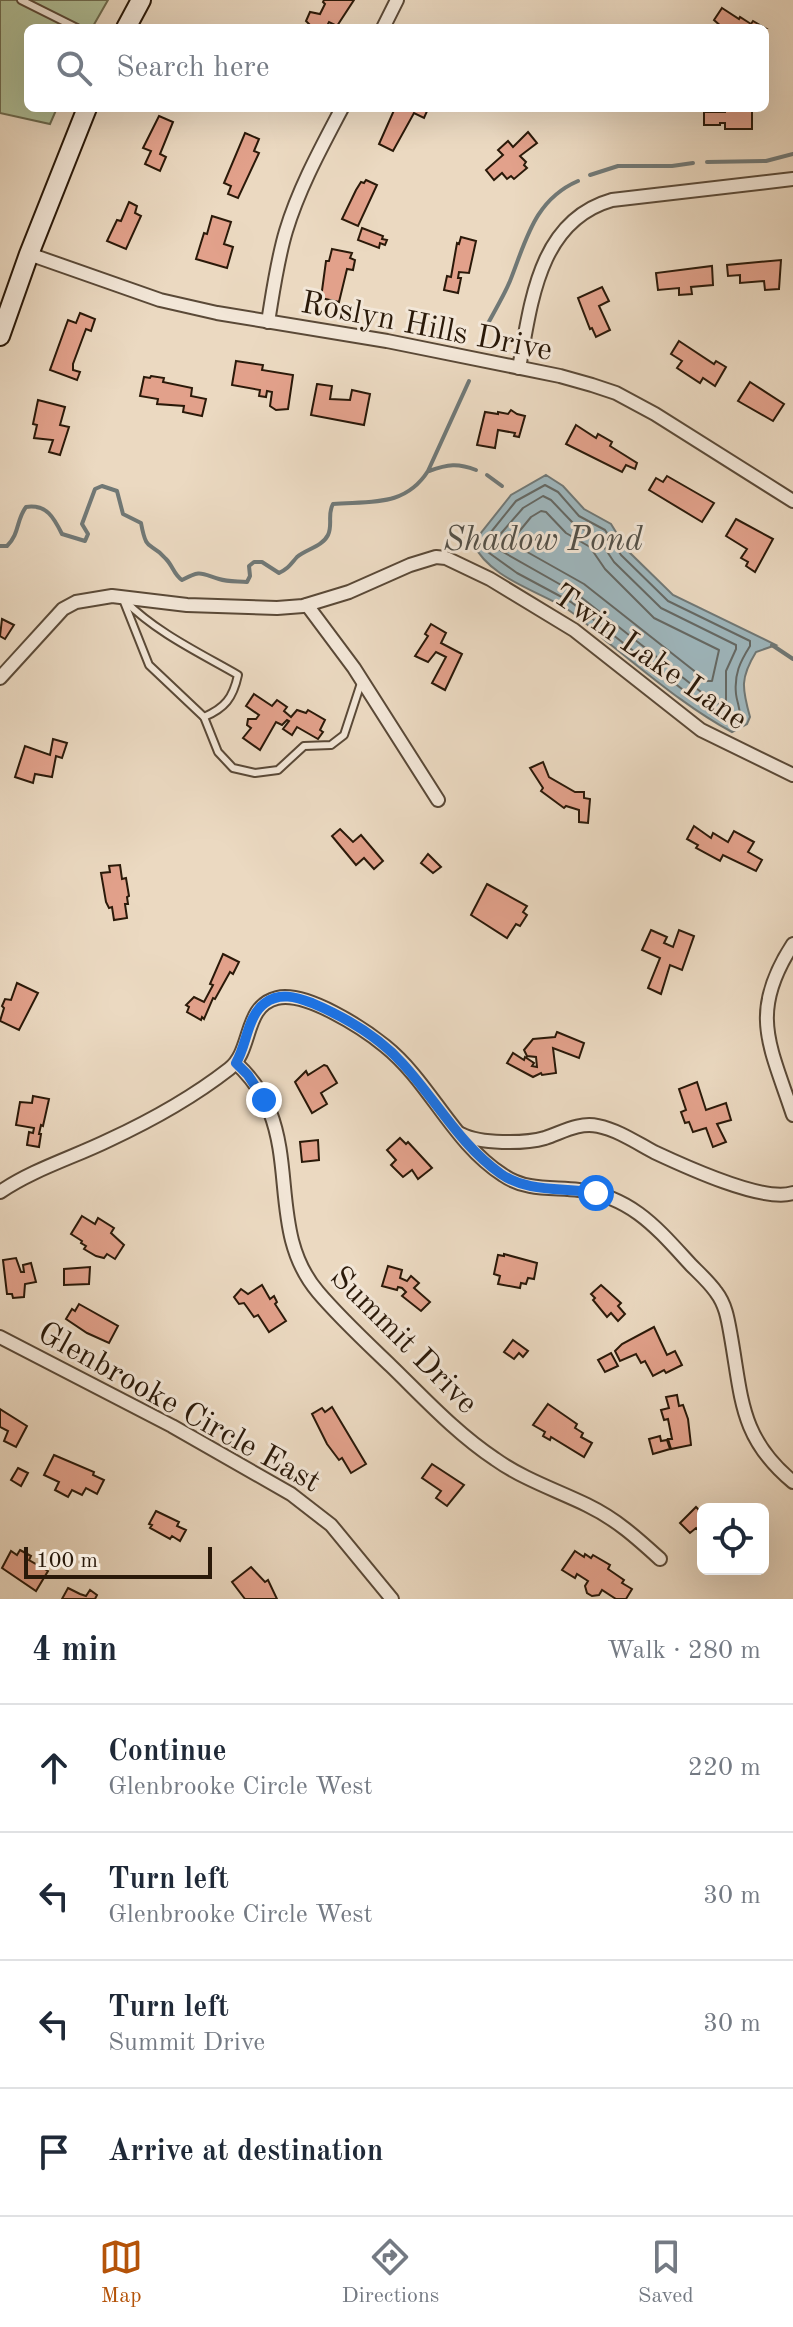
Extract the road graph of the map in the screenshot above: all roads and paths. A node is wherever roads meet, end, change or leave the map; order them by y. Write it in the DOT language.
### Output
graph roads {
  1 [pos="21,0"];
  2 [pos="141,0"];
  3 [pos="397,0"];
  4 [pos="69,24"];
  5 [pos="128,24"];
  6 [pos="385,24"];
  7 [pos="85,112"];
  8 [pos="340,112"];
  9 [pos="793,179"];
  10 [pos="29,254"];
  11 [pos="268,322"];
  12 [pos="0,336"];
  13 [pos="519,368"];
  14 [pos="793,501"];
  15 [pos="122,597"];
  16 [pos="307,605"];
  17 [pos="0,678"];
  18 [pos="362,680"];
  19 [pos="204,717"];
  20 [pos="793,775"];
  21 [pos="438,800"];
  22 [pos="793,944"];
  23 [pos="236,1063"];
  24 [pos="793,1115"];
  25 [pos="458,1133"];
  26 [pos="0,1192"];
  27 [pos="793,1193"];
  28 [pos="0,1337"];
  29 [pos="793,1482"];
  30 [pos="660,1559"];
  31 [pos="392,1599"];
  1 -- 4 [label="lane"];
  2 -- 5 [label="main road"];
  3 -- 6 [label="street"];
  7 -- 10 [label="main road"];
  8 -- 11 [label="street"];
  9 -- 13 [label="street"];
  10 -- 11 [label="street, Roslyn Hills Drive"];
  10 -- 12 [label="main road"];
  11 -- 13 [label="street, Roslyn Hills Drive"];
  13 -- 14 [label="street, Roslyn Hills Drive"];
  15 -- 16 [label="street, Twin Lake Lane"];
  15 -- 17 [label="street, Twin Lake Lane"];
  15 -- 19 [label="lane"];
  15 -- 19 [label="lane"];
  16 -- 18 [label="street"];
  16 -- 20 [label="street, Twin Lake Lane"];
  18 -- 19 [label="lane"];
  18 -- 21 [label="street"];
  22 -- 24 [label="street"];
  23 -- 25 [label="street"];
  23 -- 26 [label="street"];
  23 -- 30 [label="street, Summit Drive"];
  25 -- 27 [label="street"];
  25 -- 29 [label="street"];
  28 -- 31 [label="street, Glenbrooke Circle East"];
}
